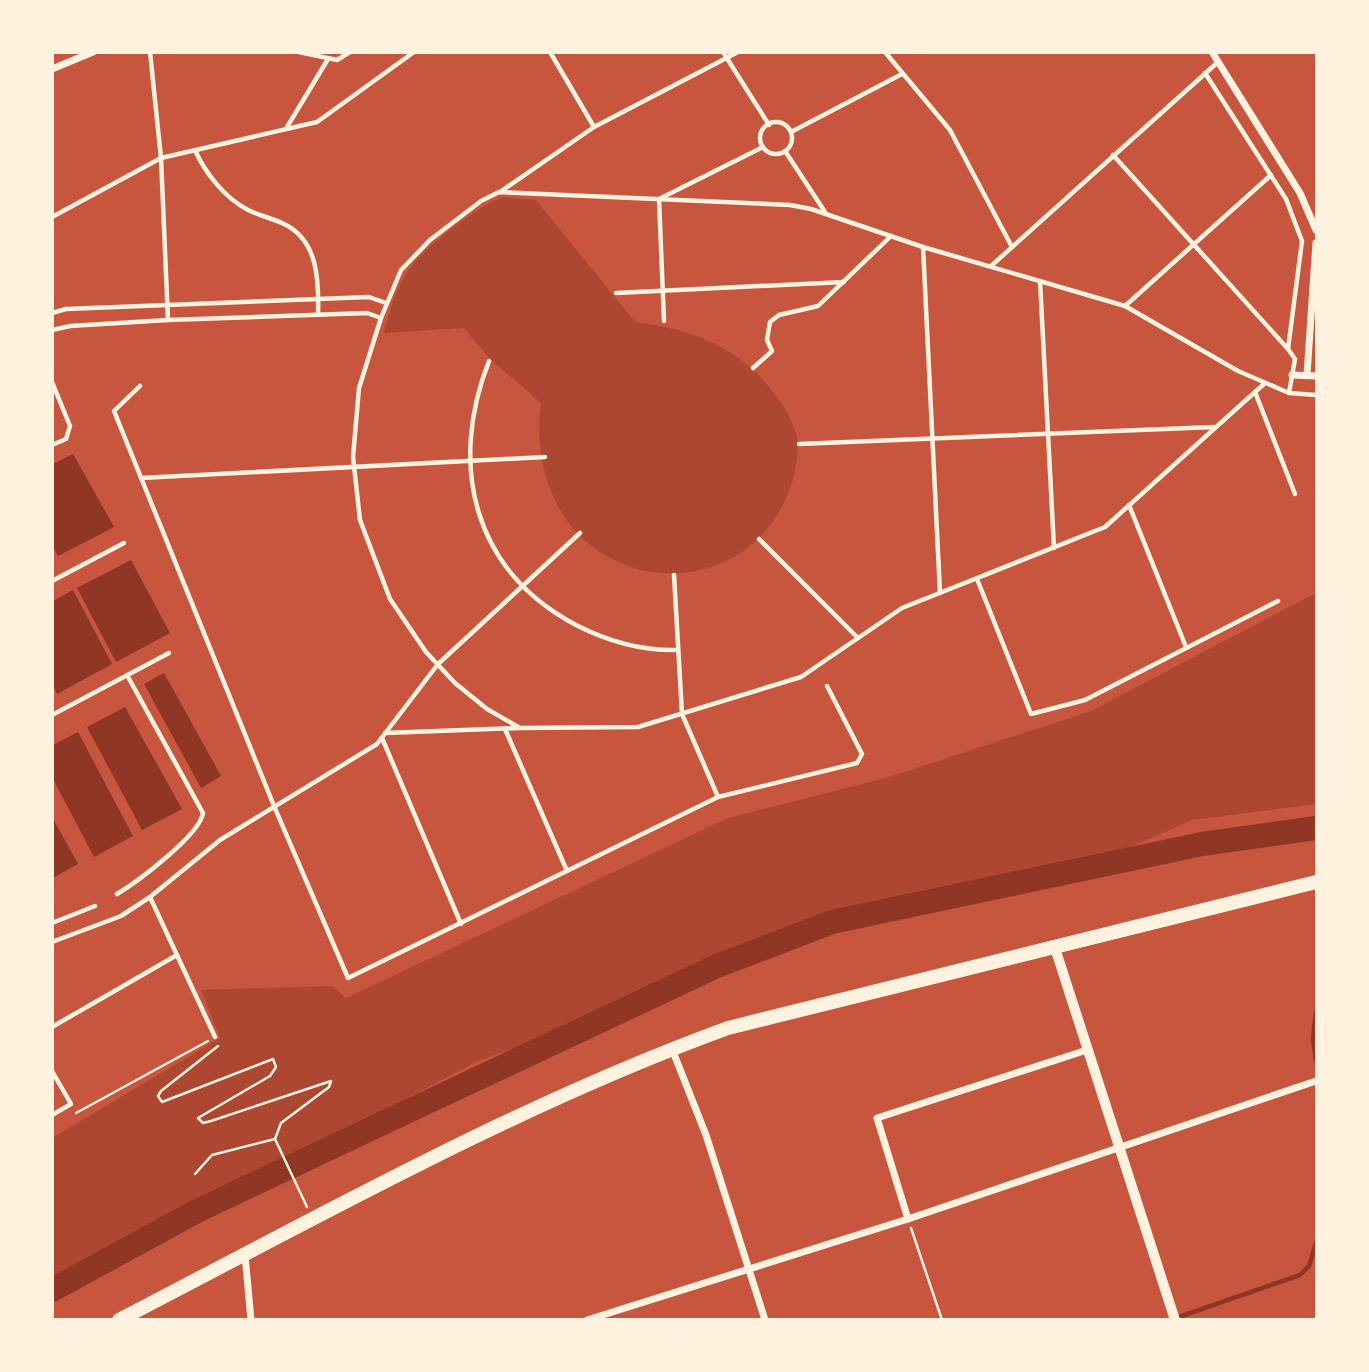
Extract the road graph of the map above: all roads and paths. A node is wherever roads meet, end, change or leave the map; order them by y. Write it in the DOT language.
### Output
graph roads {
  1 [pos="93,52"];
  2 [pos="150,52"];
  3 [pos="299,52"];
  4 [pos="350,52"];
  5 [pos="414,52"];
  6 [pos="550,52"];
  7 [pos="738,52"];
  8 [pos="885,52"];
  9 [pos="1213,52"];
  10 [pos="725,55"];
  11 [pos="328,59"];
  12 [pos="1218,62"];
  13 [pos="52,69"];
  14 [pos="1205,73"];
  15 [pos="902,74"];
  16 [pos="769,125"];
  17 [pos="594,127"];
  18 [pos="287,128"];
  19 [pos="791,132"];
  20 [pos="763,147"];
  21 [pos="195,150"];
  22 [pos="786,151"];
  23 [pos="1113,155"];
  24 [pos="161,158"];
  25 [pos="1271,175"];
  26 [pos="499,192"];
  27 [pos="659,199"];
  28 [pos="825,213"];
  29 [pos="52,217"];
  30 [pos="1317,230"];
  31 [pos="891,236"];
  32 [pos="1317,243"];
  33 [pos="1193,246"];
  34 [pos="923,247"];
  35 [pos="1012,247"];
  36 [pos="990,266"];
  37 [pos="1040,281"];
  38 [pos="844,282"];
  39 [pos="663,289"];
  40 [pos="616,293"];
  41 [pos="318,299"];
  42 [pos="386,303"];
  43 [pos="168,305"];
  44 [pos="1125,306"];
  45 [pos="52,313"];
  46 [pos="318,314"];
  47 [pos="381,318"];
  48 [pos="168,320"];
  49 [pos="664,321"];
  50 [pos="52,330"];
  51 [pos="1288,349"];
  52 [pos="489,361"];
  53 [pos="753,368"];
  54 [pos="1292,374"];
  55 [pos="1307,375"];
  56 [pos="1317,376"];
  57 [pos="52,382"];
  58 [pos="1265,383"];
  59 [pos="140,386"];
  60 [pos="1255,392"];
  61 [pos="1289,393"];
  62 [pos="1317,395"];
  63 [pos="1216,427"];
  64 [pos="1047,433"];
  65 [pos="932,438"];
  66 [pos="799,444"];
  67 [pos="52,445"];
  68 [pos="545,457"];
  69 [pos="470,460"];
  70 [pos="354,465"];
  71 [pos="141,478"];
  72 [pos="1295,494"];
  73 [pos="1129,505"];
  74 [pos="580,533"];
  75 [pos="759,539"];
  76 [pos="124,543"];
  77 [pos="1054,548"];
  78 [pos="674,575"];
  79 [pos="977,579"];
  80 [pos="52,581"];
  81 [pos="522,587"];
  82 [pos="940,593"];
  83 [pos="1278,601"];
  84 [pos="859,638"];
  85 [pos="1186,647"];
  86 [pos="678,650"];
  87 [pos="169,653"];
  88 [pos="438,664"];
  89 [pos="127,676"];
  90 [pos="827,687"];
  91 [pos="682,714"];
  92 [pos="52,715"];
  93 [pos="520,728"];
  94 [pos="505,729"];
  95 [pos="384,735"];
  96 [pos="718,797"];
  97 [pos="274,806"];
  98 [pos="567,871"];
  99 [pos="1317,882"];
  100 [pos="117,894"];
  101 [pos="150,897"];
  102 [pos="95,906"];
  103 [pos="52,923"];
  104 [pos="461,924"];
  105 [pos="52,943"];
  106 [pos="1055,948"];
  107 [pos="177,955"];
  108 [pos="52,1027"];
  109 [pos="215,1037"];
  110 [pos="672,1048"];
  111 [pos="1087,1050"];
  112 [pos="52,1071"];
  113 [pos="1317,1080"];
  114 [pos="71,1104"];
  115 [pos="52,1115"];
  116 [pos="275,1139"];
  117 [pos="1118,1145"];
  118 [pos="195,1174"];
  119 [pos="908,1219"];
  120 [pos="313,1220"];
  121 [pos="245,1255"];
  122 [pos="748,1269"];
  123 [pos="119,1320"];
  124 [pos="251,1320"];
  125 [pos="587,1320"];
  126 [pos="765,1320"];
  127 [pos="942,1320"];
  128 [pos="1175,1320"];
  1 -- 13 [label="street"];
  2 -- 24 [label="lane"];
  3 -- 11 [label="lane"];
  4 -- 11 [label="lane"];
  5 -- 18 [label="lane"];
  6 -- 17 [label="lane"];
  7 -- 10 [label="lane"];
  8 -- 15 [label="lane"];
  9 -- 12 [label="street"];
  10 -- 16 [label="lane"];
  10 -- 17 [label="lane"];
  11 -- 18 [label="lane"];
  12 -- 14 [label="lane"];
  12 -- 30 [label="street"];
  14 -- 23 [label="lane"];
  14 -- 25 [label="lane"];
  15 -- 19 [label="lane"];
  15 -- 35 [label="lane"];
  16 -- 19 [label="lane"];
  16 -- 20 [label="lane"];
  17 -- 26 [label="lane"];
  18 -- 21 [label="lane"];
  19 -- 22 [label="lane"];
  20 -- 22 [label="lane"];
  20 -- 27 [label="lane"];
  21 -- 24 [label="lane"];
  21 -- 41 [label="lane"];
  22 -- 28 [label="lane"];
  23 -- 33 [label="lane"];
  23 -- 35 [label="lane"];
  24 -- 29 [label="lane"];
  24 -- 43 [label="lane"];
  25 -- 33 [label="lane"];
  25 -- 51 [label="lane"];
  26 -- 27 [label="lane"];
  26 -- 42 [label="lane"];
  27 -- 28 [label="lane"];
  27 -- 39 [label="lane"];
  28 -- 31 [label="lane"];
  31 -- 34 [label="lane"];
  31 -- 38 [label="lane"];
  32 -- 55 [label="street"];
  33 -- 44 [label="lane"];
  33 -- 51 [label="lane"];
  34 -- 36 [label="lane"];
  34 -- 65 [label="lane"];
  35 -- 36 [label="lane"];
  36 -- 37 [label="lane"];
  37 -- 44 [label="lane"];
  37 -- 64 [label="lane"];
  38 -- 39 [label="lane"];
  38 -- 53 [label="lane"];
  39 -- 40 [label="lane"];
  39 -- 49 [label="lane"];
  41 -- 42 [label="lane"];
  41 -- 43 [label="lane"];
  41 -- 46 [label="lane"];
  42 -- 47 [label="lane"];
  43 -- 45 [label="lane"];
  43 -- 48 [label="lane"];
  44 -- 58 [label="lane"];
  46 -- 47 [label="lane"];
  46 -- 48 [label="lane"];
  47 -- 70 [label="lane"];
  48 -- 50 [label="lane"];
  51 -- 54 [label="lane"];
  52 -- 69 [label="lane"];
  54 -- 55 [label="street"];
  54 -- 61 [label="lane"];
  55 -- 56 [label="street"];
  57 -- 67 [label="lane"];
  58 -- 60 [label="lane"];
  58 -- 61 [label="lane"];
  59 -- 71 [label="lane"];
  60 -- 63 [label="lane"];
  60 -- 72 [label="lane"];
  61 -- 62 [label="lane"];
  63 -- 64 [label="lane"];
  63 -- 73 [label="lane"];
  64 -- 65 [label="lane"];
  64 -- 77 [label="lane"];
  65 -- 66 [label="lane"];
  65 -- 82 [label="lane"];
  68 -- 69 [label="lane"];
  69 -- 70 [label="lane"];
  69 -- 81 [label="lane"];
  70 -- 71 [label="lane"];
  70 -- 88 [label="lane"];
  71 -- 97 [label="lane"];
  73 -- 77 [label="lane"];
  73 -- 85 [label="lane"];
  74 -- 81 [label="lane"];
  75 -- 84 [label="lane"];
  76 -- 80 [label="lane"];
  77 -- 79 [label="lane"];
  78 -- 86 [label="lane"];
  79 -- 82 [label="lane"];
  79 -- 85 [label="lane"];
  81 -- 86 [label="lane"];
  81 -- 88 [label="lane"];
  82 -- 84 [label="lane"];
  83 -- 85 [label="lane"];
  84 -- 91 [label="lane"];
  86 -- 91 [label="lane"];
  87 -- 89 [label="lane"];
  88 -- 93 [label="lane"];
  88 -- 95 [label="lane"];
  89 -- 92 [label="lane"];
  89 -- 100 [label="lane"];
  90 -- 96 [label="lane"];
  91 -- 93 [label="lane"];
  91 -- 96 [label="lane"];
  93 -- 94 [label="lane"];
  94 -- 95 [label="lane"];
  94 -- 98 [label="lane"];
  95 -- 97 [label="lane"];
  95 -- 104 [label="lane"];
  96 -- 98 [label="lane"];
  97 -- 101 [label="lane"];
  97 -- 104 [label="lane"];
  98 -- 104 [label="lane"];
  99 -- 106 [label="highway"];
  101 -- 105 [label="lane"];
  101 -- 107 [label="lane"];
  102 -- 103 [label="lane"];
  106 -- 110 [label="highway"];
  106 -- 111 [label="street"];
  107 -- 108 [label="lane"];
  107 -- 109 [label="lane"];
  109 -- 114 [label="path"];
  109 -- 116 [label="path"];
  110 -- 120 [label="highway"];
  110 -- 122 [label="street"];
  111 -- 117 [label="street"];
  111 -- 119 [label="street"];
  112 -- 114 [label="lane"];
  113 -- 117 [label="street"];
  114 -- 115 [label="lane"];
  116 -- 118 [label="path"];
  116 -- 120 [label="path"];
  117 -- 119 [label="street"];
  117 -- 128 [label="street"];
  119 -- 122 [label="street"];
  119 -- 127 [label="path"];
  120 -- 121 [label="highway"];
  121 -- 123 [label="highway"];
  121 -- 124 [label="street"];
  122 -- 125 [label="street"];
  122 -- 126 [label="street"];
}
